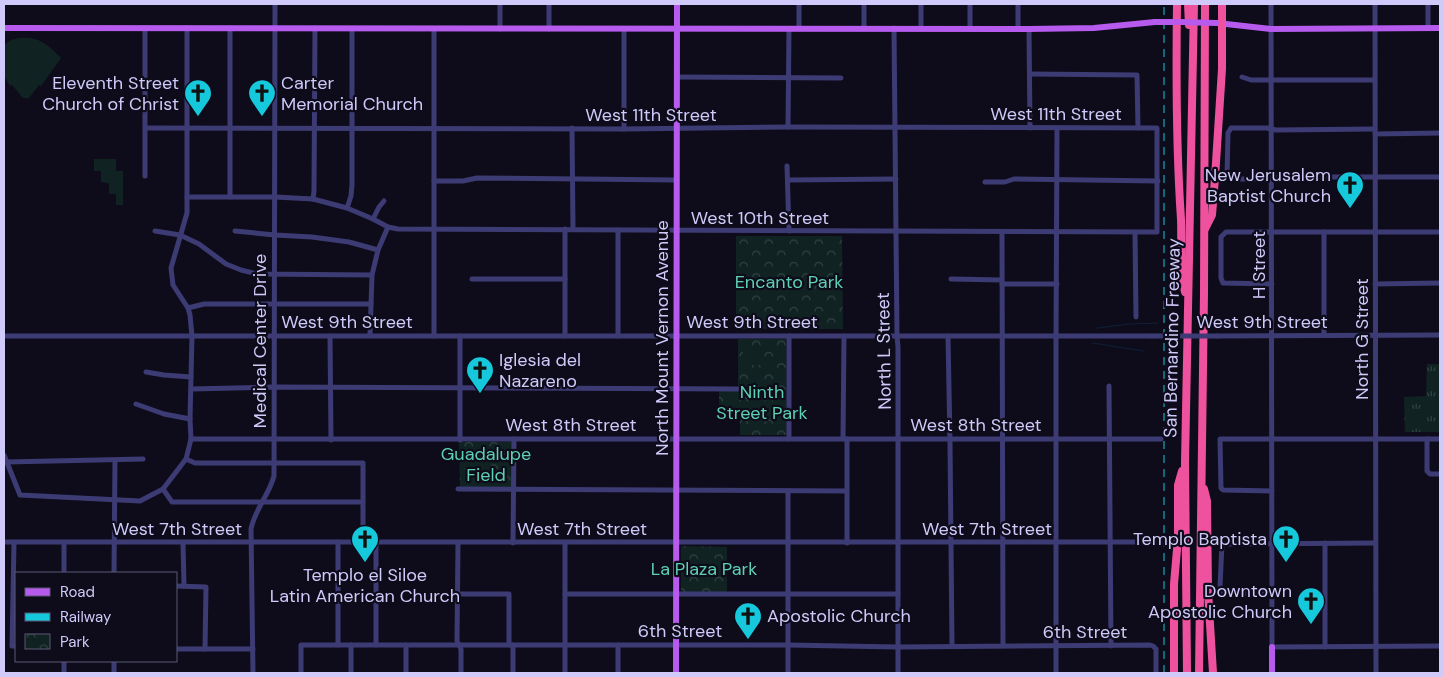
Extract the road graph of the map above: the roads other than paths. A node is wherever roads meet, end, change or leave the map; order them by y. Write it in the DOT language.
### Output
graph roads {
  1 [pos="275,4"];
  2 [pos="500,4"];
  3 [pos="549,4"];
  4 [pos="677,4"];
  5 [pos="799,4"];
  6 [pos="864,4"];
  7 [pos="921,4"];
  8 [pos="970,4"];
  9 [pos="1018,4"];
  10 [pos="1177,4"];
  11 [pos="1188,4"];
  12 [pos="1194,4"];
  13 [pos="1205,4"];
  14 [pos="1222,4"];
  15 [pos="1271,4"];
  16 [pos="1375,4"];
  17 [pos="1428,4"];
  18 [pos="1176,22"];
  19 [pos="1219,23"];
  20 [pos="4,28"];
  21 [pos="145,28"];
  22 [pos="187,28"];
  23 [pos="230,28"];
  24 [pos="275,28"];
  25 [pos="314,28"];
  26 [pos="352,28"];
  27 [pos="864,28"];
  28 [pos="894,28"];
  29 [pos="921,28"];
  30 [pos="970,28"];
  31 [pos="1271,28"];
  32 [pos="1375,28"];
  33 [pos="1428,28"];
  34 [pos="1440,28"];
  35 [pos="434,29"];
  36 [pos="500,29"];
  37 [pos="549,29"];
  38 [pos="624,29"];
  39 [pos="677,29"];
  40 [pos="788,29"];
  41 [pos="799,29"];
  42 [pos="1018,29"];
  43 [pos="1029,29"];
  44 [pos="1030,74"];
  45 [pos="1242,77"];
  46 [pos="677,78"];
  47 [pos="789,78"];
  48 [pos="841,78"];
  49 [pos="1271,80"];
  50 [pos="1375,80"];
  51 [pos="1192,87"];
  52 [pos="788,127"];
  53 [pos="145,128"];
  54 [pos="187,128"];
  55 [pos="230,128"];
  56 [pos="274,128"];
  57 [pos="315,128"];
  58 [pos="351,128"];
  59 [pos="435,128"];
  60 [pos="572,128"];
  61 [pos="895,128"];
  62 [pos="1030,128"];
  63 [pos="1057,128"];
  64 [pos="1138,128"];
  65 [pos="624,129"];
  66 [pos="677,129"];
  67 [pos="1272,129"];
  68 [pos="1375,132"];
  69 [pos="1440,133"];
  70 [pos="787,166"];
  71 [pos="145,176"];
  72 [pos="1375,177"];
  73 [pos="1440,177"];
  74 [pos="572,178"];
  75 [pos="1272,178"];
  76 [pos="896,179"];
  77 [pos="677,180"];
  78 [pos="788,180"];
  79 [pos="1058,180"];
  80 [pos="1158,180"];
  81 [pos="434,181"];
  82 [pos="986,182"];
  83 [pos="188,197"];
  84 [pos="230,197"];
  85 [pos="275,198"];
  86 [pos="313,200"];
  87 [pos="384,201"];
  88 [pos="347,208"];
  89 [pos="373,219"];
  90 [pos="388,227"];
  91 [pos="434,229"];
  92 [pos="565,229"];
  93 [pos="572,229"];
  94 [pos="618,230"];
  95 [pos="155,231"];
  96 [pos="236,231"];
  97 [pos="677,231"];
  98 [pos="790,231"];
  99 [pos="1204,231"];
  100 [pos="896,232"];
  101 [pos="1002,232"];
  102 [pos="1056,232"];
  103 [pos="1135,232"];
  104 [pos="1272,232"];
  105 [pos="1324,232"];
  106 [pos="1375,232"];
  107 [pos="1440,232"];
  108 [pos="180,235"];
  109 [pos="275,235"];
  110 [pos="378,250"];
  111 [pos="274,274"];
  112 [pos="372,275"];
  113 [pos="472,279"];
  114 [pos="565,279"];
  115 [pos="951,279"];
  116 [pos="1002,282"];
  117 [pos="1440,283"];
  118 [pos="1056,284"];
  119 [pos="1272,284"];
  120 [pos="1375,284"];
  121 [pos="274,303"];
  122 [pos="371,304"];
  123 [pos="1188,304"];
  124 [pos="188,308"];
  125 [pos="1136,317"];
  126 [pos="370,335"];
  127 [pos="1324,335"];
  128 [pos="1376,335"];
  129 [pos="1440,335"];
  130 [pos="4,336"];
  131 [pos="192,336"];
  132 [pos="274,336"];
  133 [pos="330,336"];
  134 [pos="434,336"];
  135 [pos="460,336"];
  136 [pos="564,336"];
  137 [pos="618,336"];
  138 [pos="677,336"];
  139 [pos="790,336"];
  140 [pos="844,336"];
  141 [pos="897,336"];
  142 [pos="948,336"];
  143 [pos="1002,336"];
  144 [pos="1056,336"];
  145 [pos="1272,336"];
  146 [pos="146,372"];
  147 [pos="191,377"];
  148 [pos="1109,386"];
  149 [pos="274,387"];
  150 [pos="330,387"];
  151 [pos="460,388"];
  152 [pos="677,388"];
  153 [pos="191,389"];
  154 [pos="738,389"];
  155 [pos="136,404"];
  156 [pos="190,419"];
  157 [pos="274,439"];
  158 [pos="514,439"];
  159 [pos="677,439"];
  160 [pos="790,439"];
  161 [pos="845,439"];
  162 [pos="898,439"];
  163 [pos="950,439"];
  164 [pos="1003,439"];
  165 [pos="1056,439"];
  166 [pos="1110,439"];
  167 [pos="1161,439"];
  168 [pos="1272,439"];
  169 [pos="1376,439"];
  170 [pos="1427,439"];
  171 [pos="1440,439"];
  172 [pos="191,440"];
  173 [pos="331,440"];
  174 [pos="460,440"];
  175 [pos="4,455"];
  176 [pos="186,459"];
  177 [pos="115,460"];
  178 [pos="143,460"];
  179 [pos="6,462"];
  180 [pos="1185,462"];
  181 [pos="274,463"];
  182 [pos="1440,474"];
  183 [pos="1202,477"];
  184 [pos="163,489"];
  185 [pos="458,489"];
  186 [pos="513,489"];
  187 [pos="676,491"];
  188 [pos="788,491"];
  189 [pos="847,491"];
  190 [pos="1272,491"];
  191 [pos="114,500"];
  192 [pos="262,502"];
  193 [pos="362,502"];
  194 [pos="4,542"];
  195 [pos="252,542"];
  196 [pos="338,542"];
  197 [pos="363,542"];
  198 [pos="376,542"];
  199 [pos="458,542"];
  200 [pos="565,542"];
  201 [pos="676,542"];
  202 [pos="1056,542"];
  203 [pos="1110,542"];
  204 [pos="1161,542"];
  205 [pos="1376,542"];
  206 [pos="14,543"];
  207 [pos="64,543"];
  208 [pos="114,543"];
  209 [pos="183,543"];
  210 [pos="513,543"];
  211 [pos="788,543"];
  212 [pos="847,543"];
  213 [pos="898,543"];
  214 [pos="951,543"];
  215 [pos="1003,543"];
  216 [pos="1272,543"];
  217 [pos="1325,543"];
  218 [pos="64,572"];
  219 [pos="114,572"];
  220 [pos="178,586"];
  221 [pos="184,586"];
  222 [pos="458,594"];
  223 [pos="565,594"];
  224 [pos="676,594"];
  225 [pos="788,594"];
  226 [pos="898,594"];
  227 [pos="1272,594"];
  228 [pos="338,645"];
  229 [pos="351,645"];
  230 [pos="376,645"];
  231 [pos="406,645"];
  232 [pos="459,645"];
  233 [pos="511,645"];
  234 [pos="565,645"];
  235 [pos="618,645"];
  236 [pos="676,645"];
  237 [pos="788,645"];
  238 [pos="14,646"];
  239 [pos="898,646"];
  240 [pos="952,646"];
  241 [pos="1003,646"];
  242 [pos="1056,646"];
  243 [pos="1111,646"];
  244 [pos="1440,646"];
  245 [pos="1272,647"];
  246 [pos="1324,647"];
  247 [pos="1376,647"];
  248 [pos="178,649"];
  249 [pos="205,649"];
  250 [pos="253,649"];
  251 [pos="253,673"];
  252 [pos="300,673"];
  253 [pos="351,673"];
  254 [pos="406,673"];
  255 [pos="461,673"];
  256 [pos="513,673"];
  257 [pos="565,673"];
  258 [pos="618,673"];
  259 [pos="676,673"];
  260 [pos="788,673"];
  261 [pos="898,673"];
  262 [pos="1056,673"];
  263 [pos="1156,673"];
  264 [pos="1174,673"];
  265 [pos="1187,673"];
  266 [pos="1200,673"];
  267 [pos="1213,673"];
  268 [pos="1272,673"];
  269 [pos="1376,673"];
  1 -- 24 [label="street, Medical Center Drive"];
  2 -- 36 [label="street"];
  3 -- 37 [label="street"];
  4 -- 39 [label="main road, North Mount Vernon Avenue"];
  5 -- 41 [label="street"];
  6 -- 27 [label="street"];
  7 -- 29 [label="street"];
  8 -- 30 [label="street"];
  9 -- 42 [label="street"];
  10 -- 18 [label="highway"];
  11 -- 51 [label="highway"];
  12 -- 51 [label="highway, San Bernardino Freeway"];
  13 -- 99 [label="highway, San Bernardino Freeway"];
  14 -- 19 [label="highway"];
  15 -- 31 [label="street, H Street"];
  16 -- 32 [label="street, North G Street"];
  17 -- 33 [label="street"];
  18 -- 19 [label="main road, bridge"];
  18 -- 43 [label="main road, bridge"];
  18 -- 123 [label="highway"];
  19 -- 31 [label="main road"];
  19 -- 99 [label="highway"];
  20 -- 21 [label="main road"];
  21 -- 22 [label="main road"];
  21 -- 53 [label="street"];
  22 -- 23 [label="main road"];
  22 -- 54 [label="street"];
  23 -- 24 [label="main road"];
  23 -- 55 [label="street"];
  24 -- 25 [label="main road"];
  24 -- 56 [label="street, Medical Center Drive"];
  25 -- 26 [label="main road"];
  25 -- 57 [label="street"];
  26 -- 35 [label="main road"];
  26 -- 58 [label="street"];
  27 -- 28 [label="main road"];
  27 -- 41 [label="main road"];
  28 -- 29 [label="main road"];
  28 -- 61 [label="street, North L Street"];
  29 -- 30 [label="main road"];
  30 -- 42 [label="main road"];
  31 -- 32 [label="main road"];
  31 -- 49 [label="street, H Street"];
  32 -- 33 [label="main road"];
  32 -- 50 [label="street, North G Street"];
  33 -- 34 [label="main road"];
  35 -- 36 [label="main road"];
  35 -- 59 [label="street"];
  36 -- 37 [label="main road"];
  37 -- 38 [label="main road"];
  38 -- 39 [label="main road"];
  38 -- 65 [label="street"];
  39 -- 40 [label="main road"];
  39 -- 46 [label="main road, North Mount Vernon Avenue"];
  40 -- 41 [label="main road"];
  40 -- 47 [label="street"];
  42 -- 43 [label="main road"];
  43 -- 44 [label="street"];
  44 -- 62 [label="street"];
  44 -- 64 [label="street"];
  45 -- 49 [label="street"];
  46 -- 47 [label="street"];
  46 -- 66 [label="main road, North Mount Vernon Avenue"];
  47 -- 48 [label="street"];
  47 -- 52 [label="street"];
  49 -- 50 [label="street"];
  49 -- 67 [label="street, H Street"];
  50 -- 68 [label="street, North G Street"];
  51 -- 123 [label="highway, San Bernardino Freeway"];
  52 -- 61 [label="street, West 11th Street"];
  52 -- 66 [label="street, West 11th Street"];
  53 -- 54 [label="street, West 11th Street"];
  53 -- 71 [label="street"];
  54 -- 55 [label="street, West 11th Street"];
  54 -- 83 [label="street"];
  55 -- 56 [label="street, West 11th Street"];
  55 -- 84 [label="street"];
  56 -- 57 [label="street, West 11th Street"];
  56 -- 85 [label="street, Medical Center Drive"];
  57 -- 58 [label="street, West 11th Street"];
  57 -- 86 [label="street"];
  58 -- 59 [label="street, West 11th Street"];
  58 -- 88 [label="street"];
  59 -- 60 [label="street, West 11th Street"];
  59 -- 81 [label="street"];
  60 -- 65 [label="street, West 11th Street"];
  60 -- 74 [label="street"];
  61 -- 62 [label="street, West 11th Street"];
  61 -- 76 [label="street, North L Street"];
  62 -- 63 [label="street, West 11th Street"];
  63 -- 64 [label="street, West 11th Street"];
  63 -- 79 [label="street"];
  64 -- 80 [label="street, West 11th Street"];
  65 -- 66 [label="street, West 11th Street"];
  66 -- 77 [label="main road, North Mount Vernon Avenue"];
  67 -- 68 [label="street"];
  67 -- 75 [label="street, H Street"];
  67 -- 75 [label="street"];
  68 -- 69 [label="street"];
  68 -- 72 [label="street, North G Street"];
  70 -- 78 [label="street"];
  72 -- 73 [label="street"];
  72 -- 75 [label="street"];
  72 -- 106 [label="street, North G Street"];
  74 -- 77 [label="street"];
  74 -- 81 [label="street"];
  74 -- 93 [label="street"];
  75 -- 104 [label="street, H Street"];
  76 -- 78 [label="street"];
  76 -- 100 [label="street, North L Street"];
  77 -- 97 [label="main road, North Mount Vernon Avenue"];
  78 -- 98 [label="street"];
  79 -- 80 [label="street"];
  79 -- 82 [label="street"];
  79 -- 102 [label="street"];
  80 -- 103 [label="street, West 10th Street"];
  81 -- 91 [label="street"];
  83 -- 84 [label="street, West 10th Street"];
  83 -- 108 [label="street"];
  84 -- 85 [label="street, West 10th Street"];
  85 -- 86 [label="street, West 10th Street"];
  85 -- 109 [label="street, Medical Center Drive"];
  86 -- 88 [label="street, West 10th Street"];
  87 -- 89 [label="street"];
  88 -- 89 [label="street, West 10th Street"];
  89 -- 90 [label="street, West 10th Street"];
  90 -- 91 [label="street, West 10th Street"];
  90 -- 110 [label="street"];
  91 -- 92 [label="street, West 10th Street"];
  91 -- 134 [label="street"];
  92 -- 93 [label="street, West 10th Street"];
  92 -- 114 [label="street"];
  93 -- 94 [label="street, West 10th Street"];
  94 -- 97 [label="street, West 10th Street"];
  94 -- 137 [label="street"];
  95 -- 108 [label="street"];
  96 -- 109 [label="street"];
  97 -- 98 [label="street, West 10th Street"];
  97 -- 138 [label="main road, North Mount Vernon Avenue"];
  98 -- 100 [label="street, West 10th Street"];
  99 -- 183 [label="highway, San Bernardino Freeway"];
  100 -- 101 [label="street, West 10th Street"];
  100 -- 141 [label="street, North L Street"];
  101 -- 102 [label="street, West 10th Street"];
  101 -- 116 [label="street"];
  102 -- 103 [label="street, West 10th Street"];
  102 -- 118 [label="street"];
  103 -- 125 [label="street"];
  104 -- 105 [label="street"];
  104 -- 119 [label="street, H Street"];
  104 -- 119 [label="street"];
  105 -- 106 [label="street"];
  105 -- 127 [label="street"];
  106 -- 107 [label="street"];
  106 -- 120 [label="street, North G Street"];
  108 -- 111 [label="street"];
  108 -- 124 [label="street"];
  109 -- 110 [label="street"];
  109 -- 111 [label="street, Medical Center Drive"];
  110 -- 112 [label="street"];
  111 -- 112 [label="street"];
  111 -- 121 [label="street, Medical Center Drive"];
  112 -- 122 [label="street"];
  113 -- 114 [label="street"];
  114 -- 136 [label="street"];
  115 -- 116 [label="street"];
  116 -- 118 [label="street"];
  116 -- 143 [label="street"];
  117 -- 120 [label="street"];
  118 -- 144 [label="street"];
  119 -- 145 [label="street, H Street"];
  120 -- 128 [label="street, North G Street"];
  121 -- 122 [label="street"];
  121 -- 124 [label="street"];
  121 -- 132 [label="street, Medical Center Drive"];
  122 -- 126 [label="street"];
  123 -- 180 [label="highway, San Bernardino Freeway"];
  124 -- 131 [label="street"];
  126 -- 133 [label="street, West 9th Street"];
  126 -- 134 [label="street, West 9th Street"];
  127 -- 128 [label="street, West 9th Street"];
  127 -- 145 [label="street, West 9th Street"];
  128 -- 129 [label="street, West 9th Street"];
  128 -- 169 [label="street, North G Street"];
  130 -- 131 [label="street, West 9th Street"];
  131 -- 132 [label="street, West 9th Street"];
  131 -- 147 [label="street"];
  132 -- 133 [label="street, West 9th Street"];
  132 -- 149 [label="street, Medical Center Drive"];
  133 -- 150 [label="street"];
  134 -- 135 [label="street, West 9th Street"];
  135 -- 136 [label="street, West 9th Street"];
  135 -- 151 [label="street"];
  136 -- 137 [label="street, West 9th Street"];
  137 -- 138 [label="street, West 9th Street"];
  138 -- 139 [label="street, West 9th Street"];
  138 -- 152 [label="main road, North Mount Vernon Avenue"];
  139 -- 140 [label="street, West 9th Street"];
  139 -- 160 [label="street"];
  140 -- 141 [label="street, West 9th Street"];
  140 -- 161 [label="street"];
  141 -- 142 [label="street, West 9th Street"];
  141 -- 162 [label="street, North L Street"];
  142 -- 143 [label="street, West 9th Street"];
  142 -- 163 [label="street"];
  143 -- 144 [label="street, West 9th Street"];
  143 -- 164 [label="street"];
  144 -- 145 [label="street, West 9th Street, bridge"];
  144 -- 165 [label="street"];
  145 -- 168 [label="street, H Street"];
  146 -- 147 [label="street"];
  147 -- 153 [label="street"];
  148 -- 166 [label="street"];
  149 -- 150 [label="street"];
  149 -- 153 [label="street"];
  149 -- 157 [label="street, Medical Center Drive"];
  150 -- 151 [label="street"];
  150 -- 173 [label="street"];
  151 -- 152 [label="street"];
  151 -- 174 [label="street"];
  152 -- 154 [label="street"];
  152 -- 159 [label="main road, North Mount Vernon Avenue"];
  153 -- 156 [label="street"];
  155 -- 156 [label="street"];
  156 -- 172 [label="street"];
  157 -- 172 [label="street, West 8th Street"];
  157 -- 173 [label="street, West 8th Street"];
  157 -- 181 [label="street, Medical Center Drive"];
  158 -- 159 [label="street, West 8th Street"];
  158 -- 174 [label="street, West 8th Street"];
  158 -- 186 [label="street"];
  159 -- 160 [label="street, West 8th Street"];
  159 -- 187 [label="main road, North Mount Vernon Avenue"];
  160 -- 161 [label="street, West 8th Street"];
  161 -- 162 [label="street, West 8th Street"];
  161 -- 189 [label="street"];
  162 -- 163 [label="street, West 8th Street"];
  162 -- 213 [label="street, North L Street"];
  163 -- 164 [label="street, West 8th Street"];
  163 -- 214 [label="street"];
  164 -- 165 [label="street, West 8th Street"];
  164 -- 215 [label="street"];
  165 -- 166 [label="street, West 8th Street"];
  165 -- 202 [label="street"];
  166 -- 167 [label="street, West 8th Street"];
  166 -- 203 [label="street"];
  168 -- 169 [label="street"];
  168 -- 190 [label="street, H Street"];
  168 -- 190 [label="street"];
  169 -- 170 [label="street"];
  169 -- 205 [label="street, North G Street"];
  170 -- 171 [label="street"];
  170 -- 182 [label="street"];
  172 -- 176 [label="street"];
  173 -- 174 [label="street, West 8th Street"];
  175 -- 179 [label="street"];
  176 -- 181 [label="street"];
  176 -- 184 [label="street"];
  177 -- 178 [label="street"];
  177 -- 179 [label="street"];
  177 -- 191 [label="street"];
  179 -- 191 [label="street"];
  180 -- 264 [label="highway"];
  180 -- 265 [label="highway, San Bernardino Freeway"];
  181 -- 192 [label="street, Medical Center Drive"];
  181 -- 193 [label="street"];
  183 -- 266 [label="highway, San Bernardino Freeway"];
  183 -- 267 [label="highway"];
  184 -- 191 [label="street"];
  184 -- 192 [label="street"];
  185 -- 186 [label="street"];
  186 -- 187 [label="street"];
  186 -- 210 [label="street"];
  187 -- 188 [label="street"];
  187 -- 201 [label="main road, North Mount Vernon Avenue"];
  188 -- 189 [label="street"];
  188 -- 211 [label="street"];
  189 -- 212 [label="street"];
  190 -- 216 [label="street, H Street"];
  191 -- 208 [label="street"];
  192 -- 193 [label="street"];
  192 -- 195 [label="street, Medical Center Drive"];
  193 -- 197 [label="street"];
  194 -- 206 [label="street, West 7th Street"];
  195 -- 196 [label="street, West 7th Street"];
  195 -- 209 [label="street, West 7th Street"];
  195 -- 250 [label="street, Medical Center Drive"];
  196 -- 197 [label="street, West 7th Street"];
  196 -- 228 [label="street"];
  197 -- 198 [label="street, West 7th Street"];
  198 -- 199 [label="street, West 7th Street"];
  198 -- 230 [label="street"];
  199 -- 210 [label="street, West 7th Street"];
  199 -- 222 [label="street"];
  200 -- 201 [label="street, West 7th Street"];
  200 -- 210 [label="street, West 7th Street"];
  200 -- 223 [label="street"];
  201 -- 211 [label="street, West 7th Street"];
  201 -- 224 [label="main road, North Mount Vernon Avenue"];
  202 -- 203 [label="street, West 7th Street"];
  202 -- 215 [label="street, West 7th Street"];
  202 -- 242 [label="street"];
  203 -- 204 [label="street, West 7th Street"];
  203 -- 243 [label="street"];
  205 -- 217 [label="street"];
  205 -- 247 [label="street, North G Street"];
  206 -- 207 [label="street, West 7th Street"];
  206 -- 238 [label="street"];
  207 -- 208 [label="street, West 7th Street"];
  207 -- 218 [label="street"];
  208 -- 209 [label="street, West 7th Street"];
  208 -- 219 [label="street"];
  209 -- 221 [label="street"];
  211 -- 212 [label="street, West 7th Street"];
  211 -- 225 [label="street"];
  212 -- 213 [label="street, West 7th Street"];
  213 -- 214 [label="street, West 7th Street"];
  213 -- 226 [label="street, North L Street"];
  214 -- 215 [label="street, West 7th Street"];
  214 -- 240 [label="street"];
  215 -- 241 [label="street"];
  216 -- 217 [label="street"];
  216 -- 227 [label="street, H Street"];
  216 -- 227 [label="street"];
  217 -- 246 [label="street"];
  220 -- 221 [label="street"];
  221 -- 249 [label="street"];
  222 -- 232 [label="street"];
  222 -- 233 [label="street"];
  223 -- 224 [label="street"];
  223 -- 234 [label="street"];
  224 -- 225 [label="street"];
  224 -- 236 [label="main road, North Mount Vernon Avenue"];
  225 -- 226 [label="street"];
  225 -- 237 [label="street"];
  226 -- 239 [label="street, North L Street"];
  227 -- 245 [label="street, H Street"];
  228 -- 229 [label="street, 6th Street"];
  228 -- 252 [label="street, 6th Street"];
  229 -- 230 [label="street, 6th Street"];
  229 -- 253 [label="street"];
  230 -- 231 [label="street, 6th Street"];
  231 -- 232 [label="street, 6th Street"];
  231 -- 254 [label="street"];
  232 -- 233 [label="street, 6th Street"];
  232 -- 255 [label="street"];
  233 -- 234 [label="street, 6th Street"];
  233 -- 256 [label="street"];
  234 -- 235 [label="street, 6th Street"];
  234 -- 257 [label="street"];
  235 -- 236 [label="street, 6th Street"];
  235 -- 258 [label="street"];
  236 -- 237 [label="street, 6th Street"];
  236 -- 259 [label="main road, North Mount Vernon Avenue"];
  237 -- 239 [label="street, 6th Street"];
  237 -- 260 [label="street"];
  239 -- 240 [label="street, 6th Street"];
  239 -- 261 [label="street, North L Street"];
  240 -- 241 [label="street, 6th Street"];
  241 -- 242 [label="street, 6th Street"];
  242 -- 243 [label="street, 6th Street"];
  242 -- 262 [label="street"];
  243 -- 263 [label="street, 6th Street"];
  244 -- 247 [label="street"];
  245 -- 246 [label="street"];
  245 -- 268 [label="main road"];
  246 -- 247 [label="street"];
  247 -- 269 [label="street, North G Street"];
  248 -- 249 [label="street"];
  249 -- 250 [label="street"];
  250 -- 251 [label="street, Medical Center Drive"];
}
